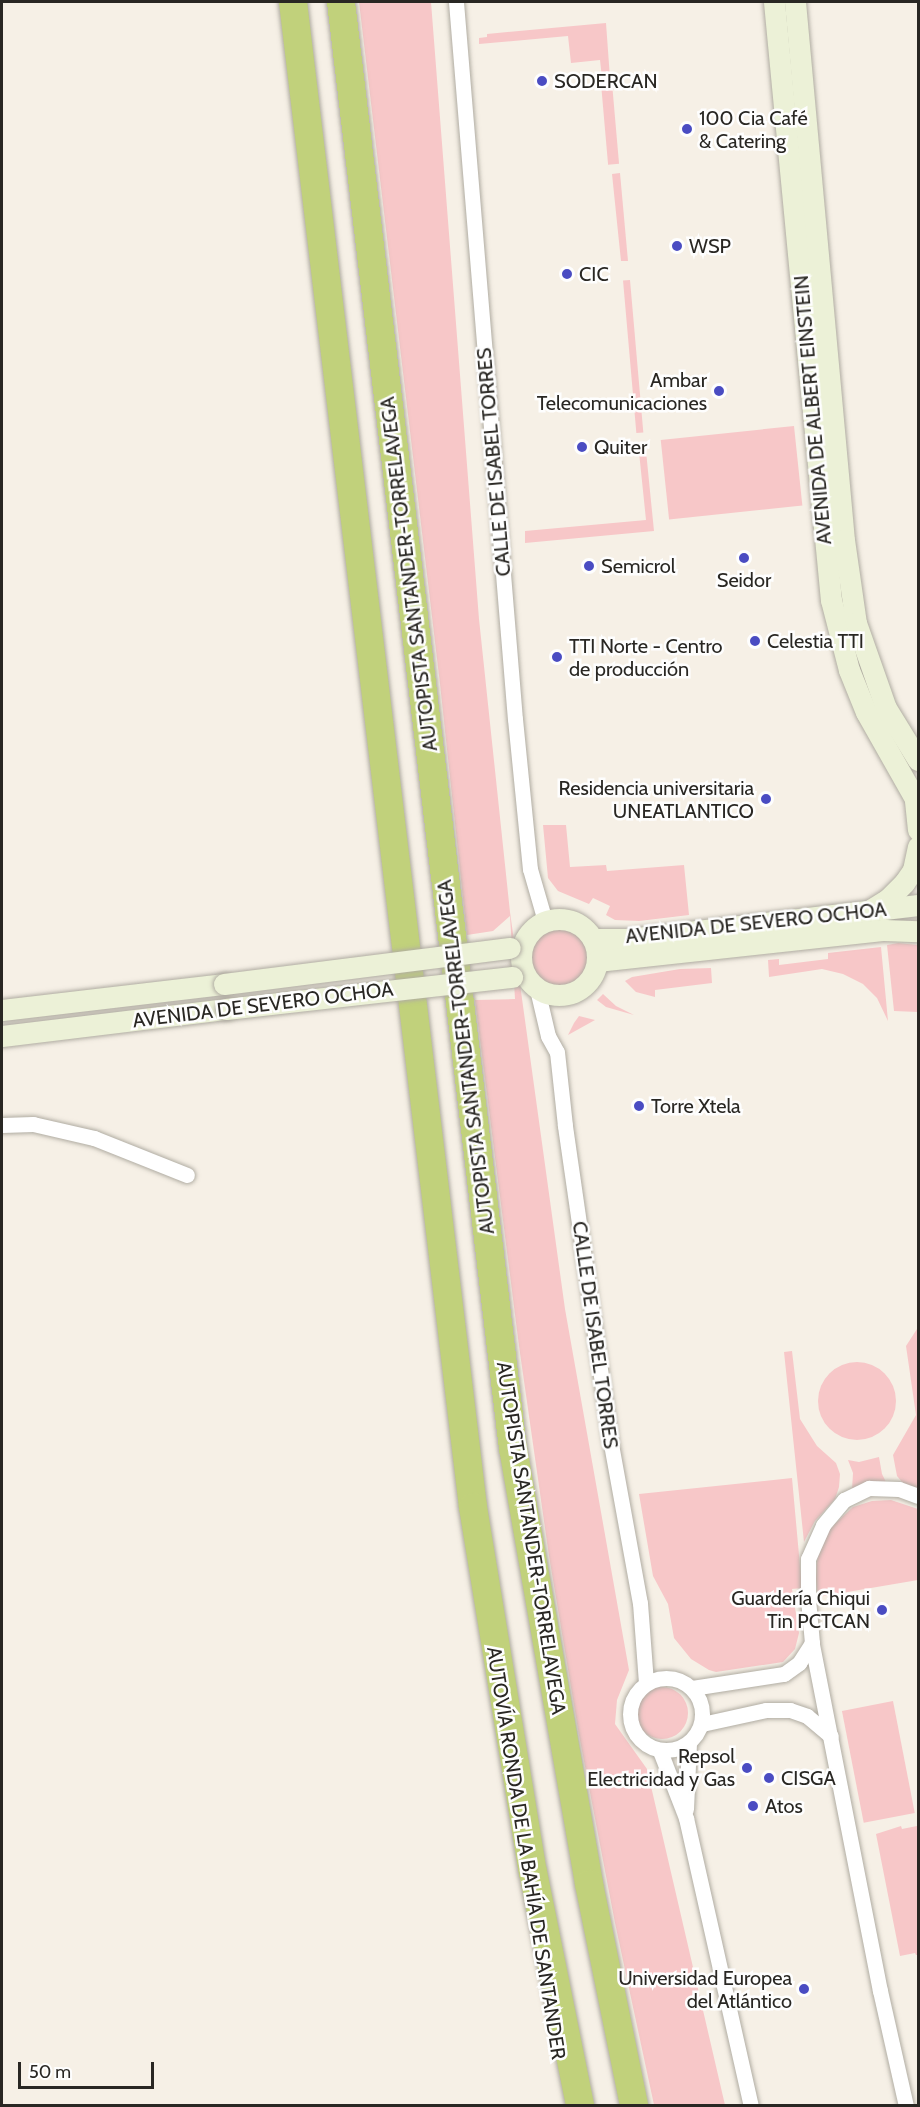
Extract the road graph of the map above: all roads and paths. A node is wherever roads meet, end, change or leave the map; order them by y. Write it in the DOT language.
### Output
graph roads {
  1 [pos="293,2"];
  2 [pos="341,2"];
  3 [pos="456,2"];
  4 [pos="774,2"];
  5 [pos="795,2"];
  6 [pos="918,760"];
  7 [pos="917,802"];
  8 [pos="918,830"];
  9 [pos="918,847"];
  10 [pos="918,905"];
  11 [pos="869,911"];
  12 [pos="545,921"];
  13 [pos="918,931"];
  14 [pos="593,939"];
  15 [pos="516,948"];
  16 [pos="597,961"];
  17 [pos="524,980"];
  18 [pos="2,1010"];
  19 [pos="2,1036"];
  20 [pos="2,1125"];
  21 [pos="187,1175"];
  22 [pos="918,1496"];
  23 [pos="487,1600"];
  24 [pos="813,1643"];
  25 [pos="646,1683"];
  26 [pos="692,1688"];
  27 [pos="702,1724"];
  28 [pos="831,1736"];
  29 [pos="689,1744"];
  30 [pos="660,1751"];
  31 [pos="686,1818"];
  32 [pos="566,2106"];
  33 [pos="579,2106"];
  34 [pos="634,2106"];
  35 [pos="751,2106"];
  36 [pos="906,2106"];
  1 -- 23 [label="highway"];
  2 -- 34 [label="highway, AUTOPISTA SANTANDER-TORRELAVEGA"];
  3 -- 12 [label="street, CALLE DE ISABEL TORRES"];
  4 -- 7 [label="main road, AVENIDA DE ALBERT EINSTEIN"];
  5 -- 6 [label="main road, AVENIDA DE ALBERT EINSTEIN"];
  7 -- 8 [label="main road, AVENIDA DE ALBERT EINSTEIN"];
  9 -- 11 [label="main road"];
  10 -- 11 [label="main road, AVENIDA DE SEVERO OCHOA"];
  11 -- 14 [label="main road, AVENIDA DE SEVERO OCHOA"];
  12 -- 14 [label="main road"];
  12 -- 15 [label="main road"];
  13 -- 16 [label="main road, AVENIDA DE SEVERO OCHOA"];
  14 -- 16 [label="main road"];
  15 -- 17 [label="main road"];
  15 -- 18 [label="main road, AVENIDA DE SEVERO OCHOA, bridge"];
  16 -- 17 [label="main road"];
  17 -- 19 [label="main road, AVENIDA DE SEVERO OCHOA, bridge"];
  17 -- 25 [label="street, CALLE DE ISABEL TORRES"];
  20 -- 21 [label="street"];
  22 -- 24 [label="street"];
  23 -- 32 [label="highway, AUTOVÍA RONDA DE LA BAHÍA DE SANTANDER"];
  23 -- 33 [label="highway"];
  24 -- 26 [label="street"];
  24 -- 28 [label="street"];
  25 -- 26 [label="street"];
  25 -- 30 [label="street"];
  26 -- 27 [label="street"];
  27 -- 28 [label="street"];
  27 -- 29 [label="street"];
  28 -- 36 [label="street"];
  29 -- 30 [label="street"];
  29 -- 31 [label="street"];
  30 -- 31 [label="street"];
  31 -- 35 [label="street"];
}
